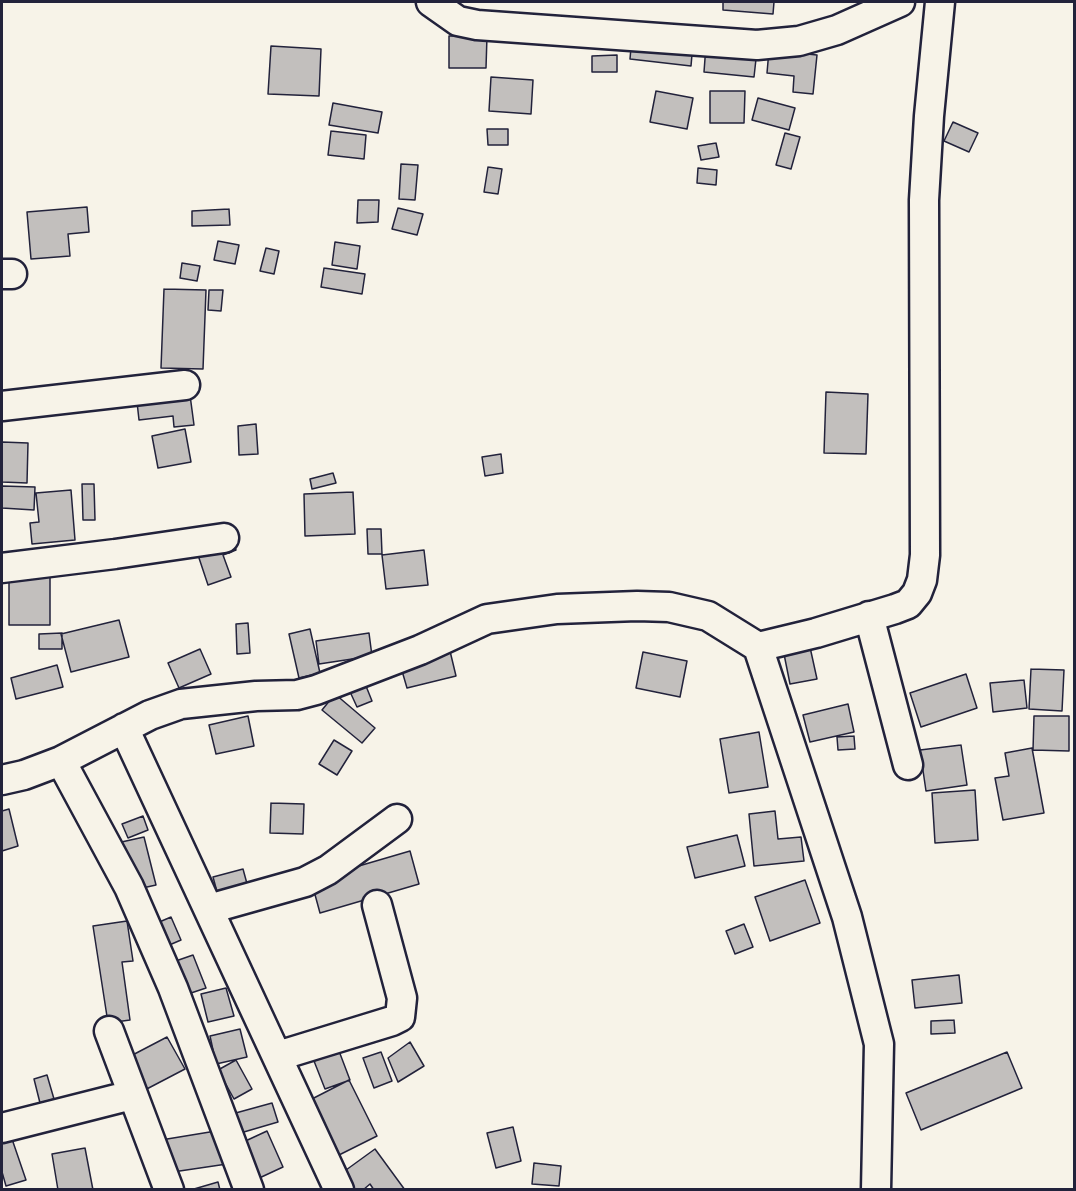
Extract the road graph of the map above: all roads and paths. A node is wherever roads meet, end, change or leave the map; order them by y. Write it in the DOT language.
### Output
graph roads {
  1 [pos="431,2"];
  2 [pos="900,2"];
  3 [pos="940,2"];
  4 [pos="185,384"];
  5 [pos="2,406"];
  6 [pos="224,538"];
  7 [pos="2,568"];
  8 [pos="869,616"];
  9 [pos="758,647"];
  10 [pos="124,728"];
  11 [pos="61,761"];
  12 [pos="908,765"];
  13 [pos="2,780"];
  14 [pos="398,819"];
  15 [pos="377,905"];
  16 [pos="209,909"];
  17 [pos="109,1031"];
  18 [pos="278,1056"];
  19 [pos="132,1095"];
  20 [pos="2,1128"];
  21 [pos="169,1190"];
  22 [pos="249,1190"];
  23 [pos="339,1190"];
  24 [pos="876,1190"];
  1 -- 2 [label="street"];
  3 -- 8 [label="street"];
  4 -- 5 [label="street"];
  6 -- 7 [label="street"];
  8 -- 9 [label="street"];
  8 -- 12 [label="street"];
  9 -- 10 [label="street"];
  9 -- 24 [label="street"];
  10 -- 11 [label="street"];
  10 -- 16 [label="street"];
  11 -- 13 [label="street"];
  11 -- 22 [label="street"];
  14 -- 16 [label="street"];
  15 -- 18 [label="street"];
  16 -- 18 [label="street"];
  17 -- 19 [label="street"];
  18 -- 23 [label="street"];
  19 -- 20 [label="street"];
  19 -- 21 [label="street"];
}
